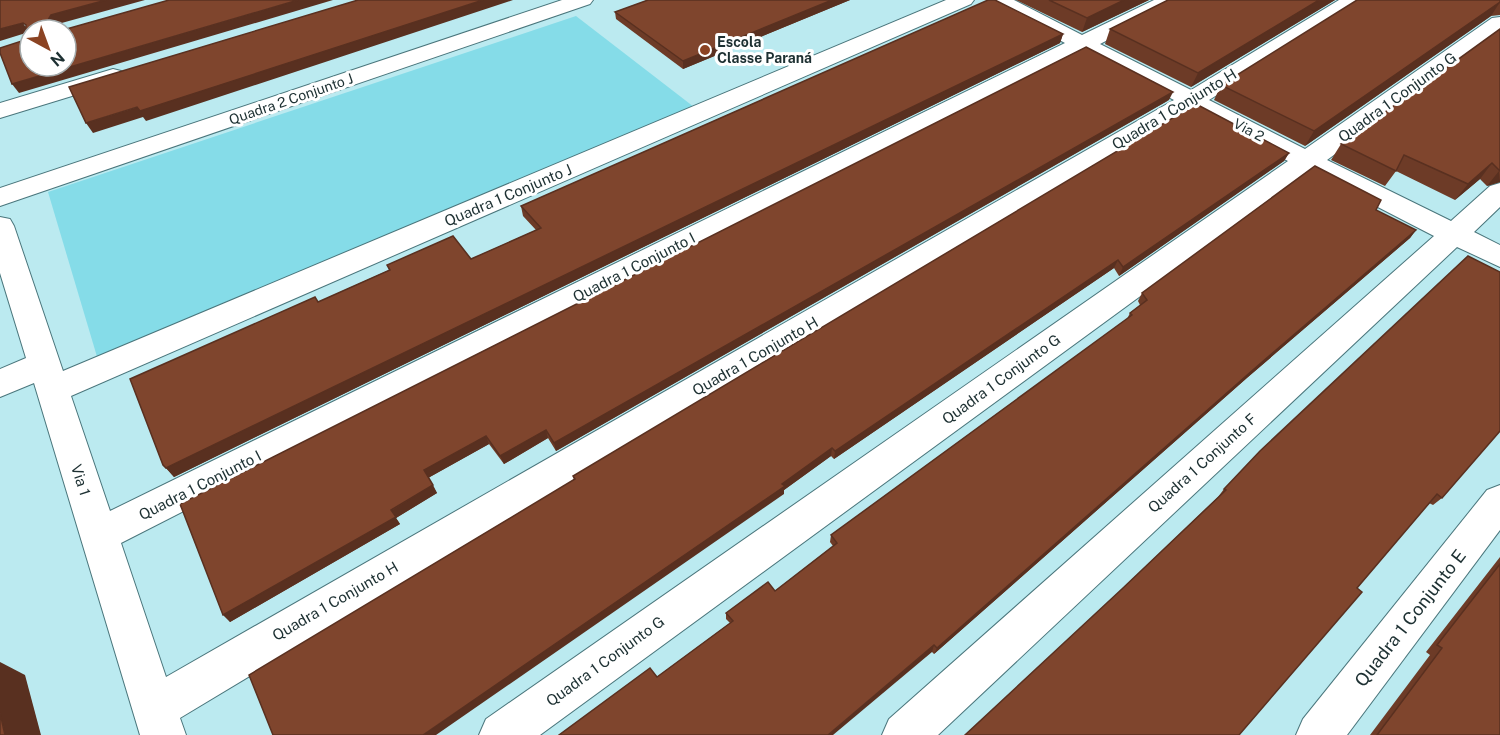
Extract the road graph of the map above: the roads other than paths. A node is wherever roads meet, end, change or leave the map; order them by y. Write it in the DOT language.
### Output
graph roads {
  1 [pos="583,0"];
  2 [pos="964,0"];
  3 [pos="998,0"];
  4 [pos="1170,0"];
  5 [pos="1354,0"];
  6 [pos="1500,23"];
  7 [pos="1084,43"];
  8 [pos="136,69"];
  9 [pos="1192,100"];
  10 [pos="0,111"];
  11 [pos="1307,160"];
  12 [pos="1500,192"];
  13 [pos="0,197"];
  14 [pos="0,226"];
  15 [pos="1453,234"];
  16 [pos="1500,257"];
  17 [pos="48,377"];
  18 [pos="0,384"];
  19 [pos="1500,501"];
  20 [pos="99,535"];
  21 [pos="158,721"];
  22 [pos="502,735"];
  23 [pos="906,735"];
  24 [pos="1319,735"];
  1 -- 13 [label="street, Quadra 2 Conjunto J"];
  2 -- 17 [label="street, Quadra 1 Conjunto J"];
  3 -- 7 [label="street, Via 2"];
  4 -- 7 [label="street, Quadra 1 Conjunto I"];
  5 -- 9 [label="street, Quadra 1 Conjunto H"];
  6 -- 11 [label="street, Quadra 1 Conjunto G"];
  7 -- 9 [label="street, Via 2"];
  7 -- 20 [label="street, Quadra 1 Conjunto I"];
  8 -- 10 [label="street"];
  9 -- 11 [label="street, Via 2"];
  9 -- 21 [label="street, Quadra 1 Conjunto H"];
  11 -- 15 [label="street, Via 2"];
  11 -- 22 [label="street, Quadra 1 Conjunto G"];
  12 -- 15 [label="street, Quadra 1 Conjunto F"];
  14 -- 17 [label="street, Via 1"];
  15 -- 16 [label="street, Via 2"];
  15 -- 23 [label="street, Quadra 1 Conjunto F"];
  17 -- 18 [label="street, Quadra 1 Conjunto J"];
  17 -- 20 [label="street, Via 1"];
  19 -- 24 [label="street, Quadra 1 Conjunto E"];
  20 -- 21 [label="street, Via 1"];
}
